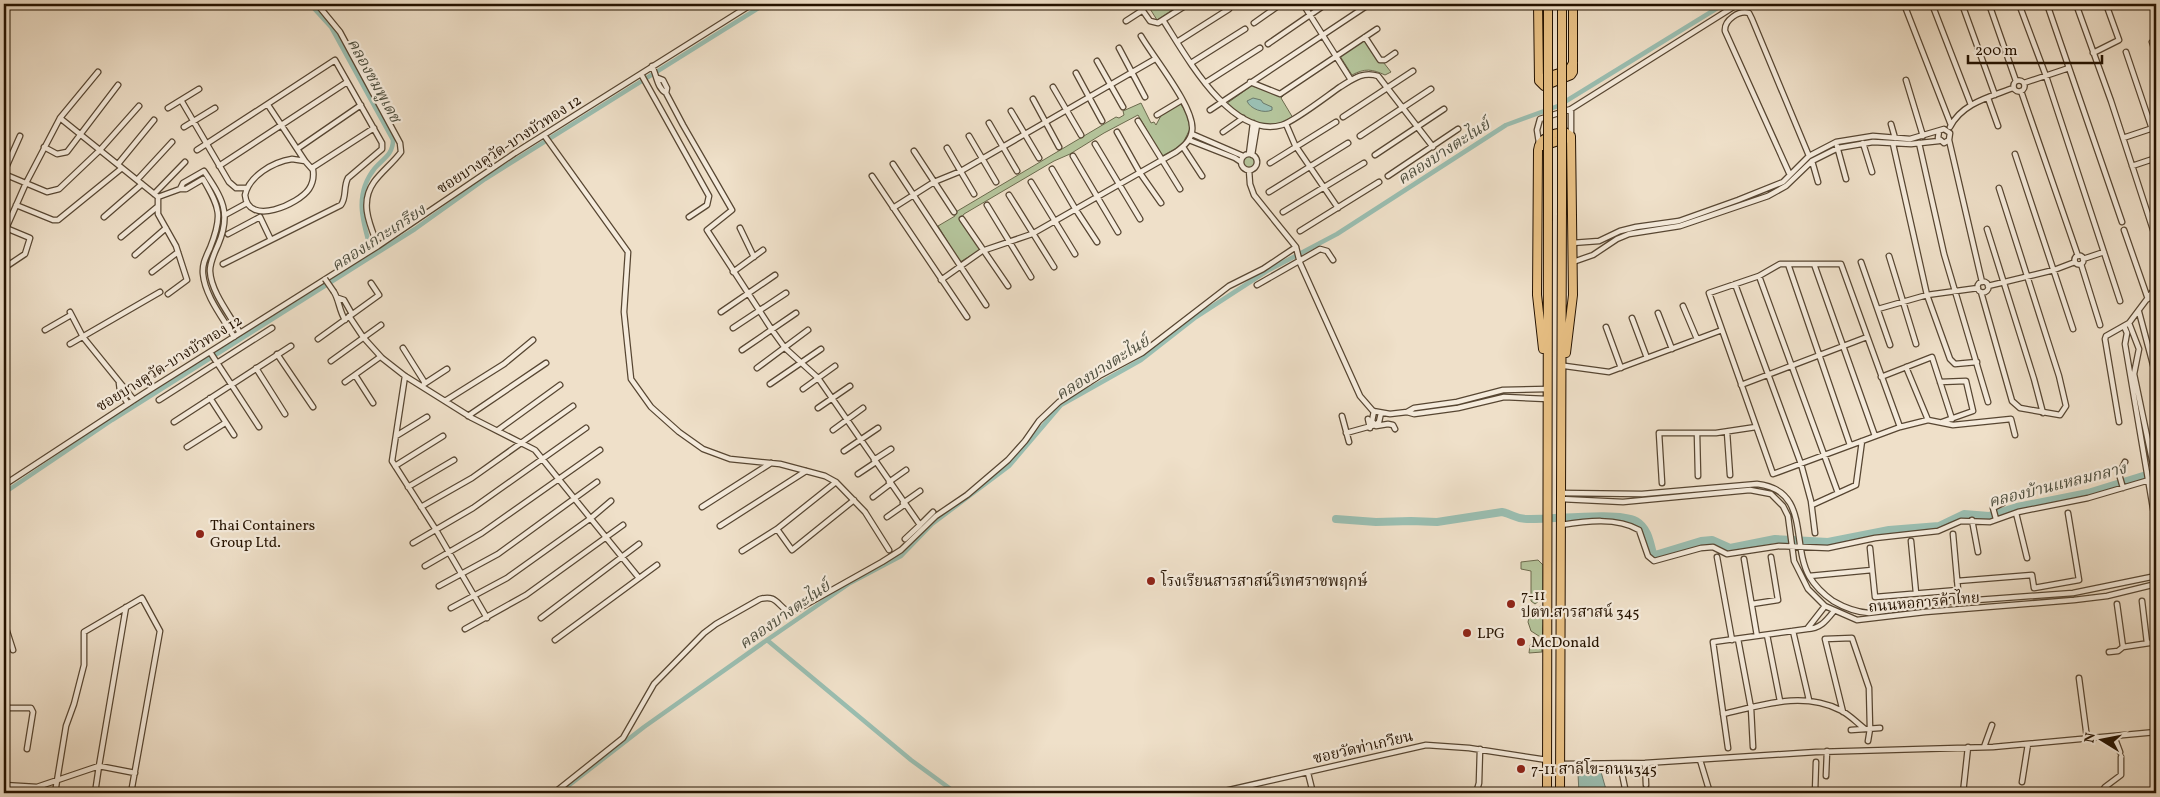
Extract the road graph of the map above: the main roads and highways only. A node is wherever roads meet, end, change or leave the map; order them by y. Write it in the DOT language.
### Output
graph roads {
  1 [pos="1538,4"];
  2 [pos="1548,4"];
  3 [pos="1562,4"];
  4 [pos="1573,4"];
  5 [pos="1538,146"];
  6 [pos="1571,146"];
  7 [pos="1537,280"];
  8 [pos="1548,280"];
  9 [pos="1562,289"];
  10 [pos="1573,290"];
  11 [pos="1547,385"];
  12 [pos="1562,390"];
  13 [pos="1547,793"];
  14 [pos="1560,793"];
  1 -- 4 [label="main road"];
  2 -- 8 [label="main road, bridge"];
  3 -- 9 [label="main road, bridge"];
  5 -- 6 [label="main road"];
  5 -- 6 [label="main road"];
  5 -- 7 [label="main road"];
  6 -- 10 [label="main road"];
  7 -- 8 [label="main road"];
  7 -- 11 [label="main road"];
  8 -- 11 [label="main road"];
  9 -- 10 [label="main road"];
  9 -- 12 [label="main road"];
  10 -- 12 [label="main road"];
  11 -- 13 [label="main road"];
  12 -- 14 [label="main road"];
}
